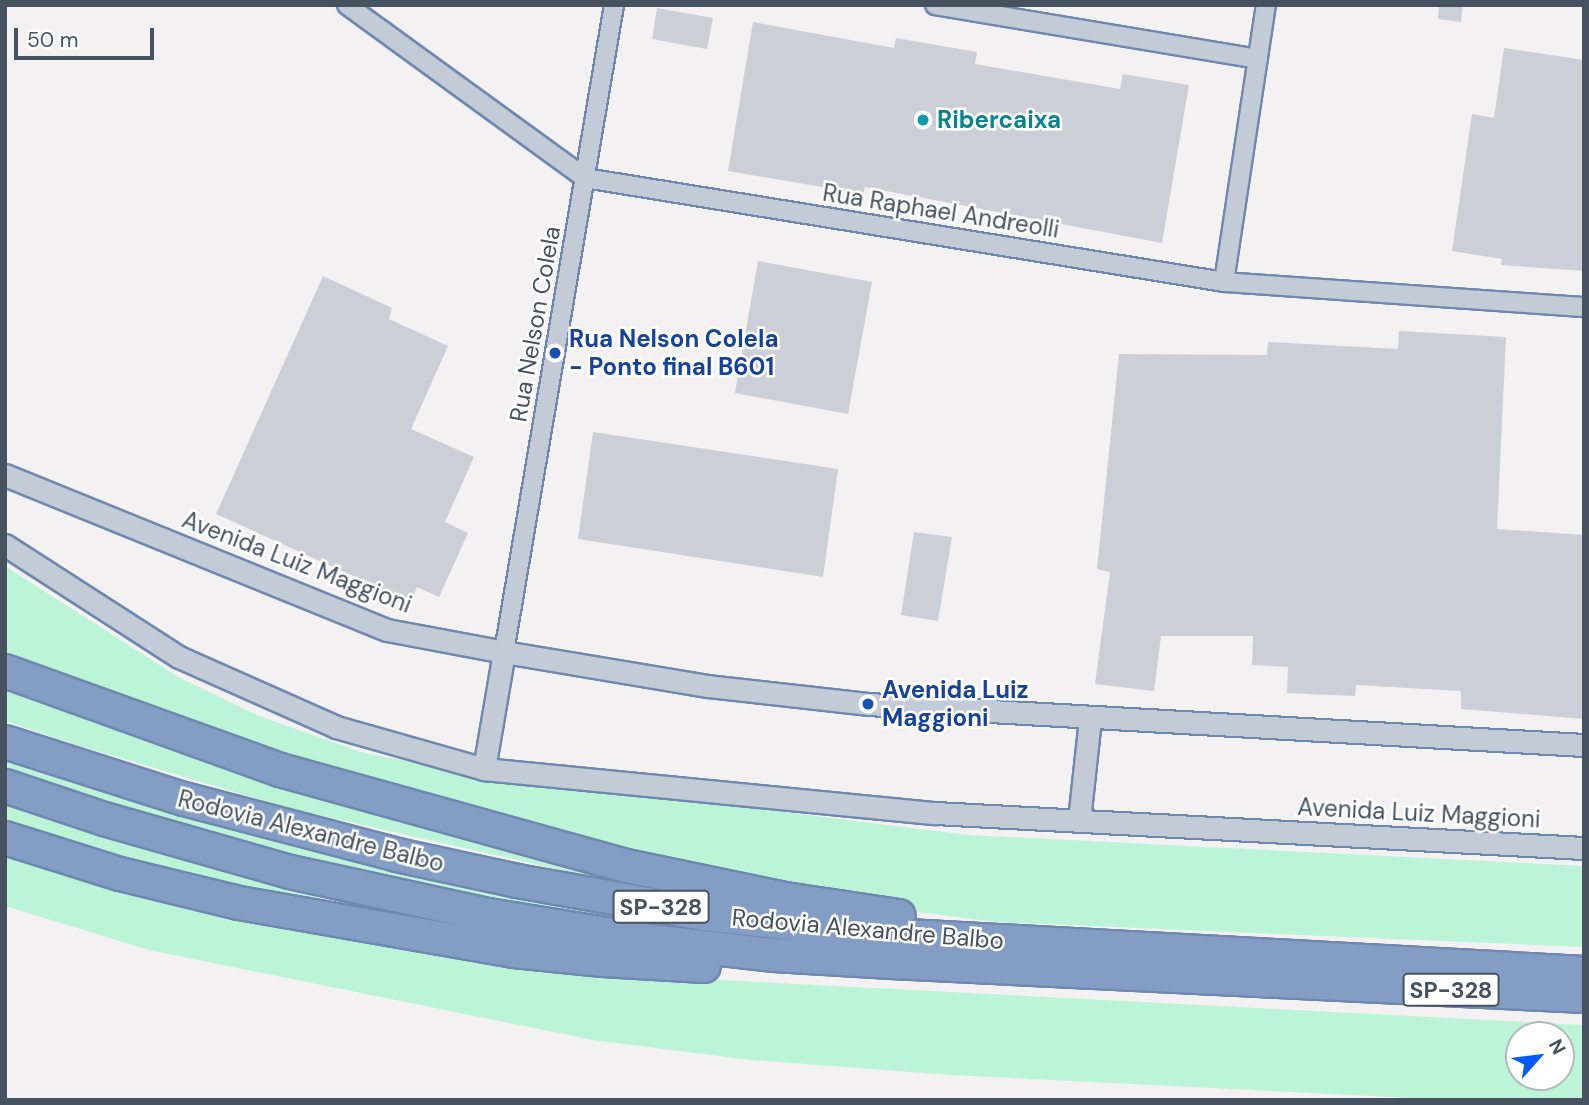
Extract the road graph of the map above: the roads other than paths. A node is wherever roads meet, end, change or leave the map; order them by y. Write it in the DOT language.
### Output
graph roads {
  1 [pos="347,5"];
  2 [pos="614,5"];
  3 [pos="935,5"];
  4 [pos="1266,5"];
  5 [pos="1258,60"];
  6 [pos="585,178"];
  7 [pos="1224,282"];
  8 [pos="1584,307"];
  9 [pos="5,475"];
  10 [pos="5,545"];
  11 [pos="504,652"];
  12 [pos="5,671"];
  13 [pos="1090,718"];
  14 [pos="5,742"];
  15 [pos="1584,746"];
  16 [pos="484,769"];
  17 [pos="5,786"];
  18 [pos="1079,820"];
  19 [pos="5,838"];
  20 [pos="1584,848"];
  21 [pos="1129,950"];
  22 [pos="1336,960"];
  23 [pos="1584,961"];
  24 [pos="1034,970"];
  25 [pos="1584,973"];
  26 [pos="1584,996"];
  1 -- 6 [label="street, Rua Raphael Andreolli"];
  2 -- 6 [label="street, Rua Nelson Colela"];
  3 -- 5 [label="street"];
  4 -- 5 [label="street"];
  5 -- 7 [label="street"];
  6 -- 7 [label="street, Rua Raphael Andreolli"];
  6 -- 11 [label="street, Rua Nelson Colela"];
  7 -- 8 [label="street, Rua Raphael Andreolli"];
  9 -- 11 [label="street, Avenida Luiz Maggioni"];
  10 -- 16 [label="street, Avenida Luiz Maggioni"];
  11 -- 13 [label="street, Avenida Luiz Maggioni"];
  11 -- 16 [label="street"];
  12 -- 21 [label="highway"];
  13 -- 15 [label="street, Avenida Luiz Maggioni"];
  13 -- 18 [label="street"];
  14 -- 21 [label="highway, Rodovia Alexandre Balbo / SP-328"];
  16 -- 18 [label="street, Avenida Luiz Maggioni"];
  17 -- 24 [label="highway, Rodovia Alexandre Balbo / SP-328"];
  18 -- 20 [label="street, Avenida Luiz Maggioni"];
  19 -- 24 [label="highway"];
  21 -- 22 [label="highway, Rodovia Alexandre Balbo / SP-328"];
  22 -- 23 [label="highway"];
  22 -- 25 [label="highway, Rodovia Alexandre Balbo / SP-328"];
  24 -- 26 [label="highway, Rodovia Alexandre Balbo / SP-328"];
}
